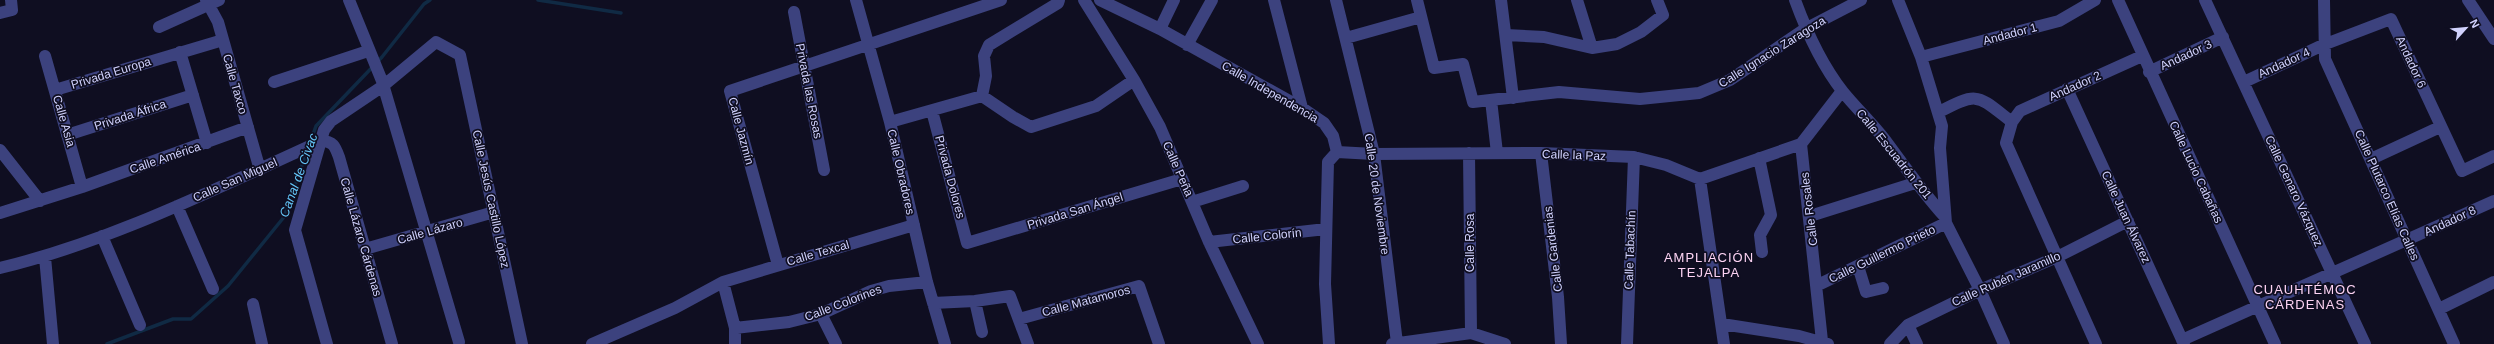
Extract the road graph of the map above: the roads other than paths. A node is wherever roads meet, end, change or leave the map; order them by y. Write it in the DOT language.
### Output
graph roads {
  1 [pos="11,0"];
  2 [pos="219,0"];
  3 [pos="349,0"];
  4 [pos="1001,0"];
  5 [pos="1059,0"];
  6 [pos="1084,0"];
  7 [pos="1100,0"];
  8 [pos="1174,0"];
  9 [pos="1212,0"];
  10 [pos="1274,0"];
  11 [pos="1336,0"];
  12 [pos="1417,0"];
  13 [pos="1501,0"];
  14 [pos="1577,0"];
  15 [pos="1657,0"];
  16 [pos="1794,0"];
  17 [pos="1861,0"];
  18 [pos="1898,0"];
  19 [pos="2095,0"];
  20 [pos="2118,0"];
  21 [pos="2205,0"];
  22 [pos="2324,0"];
  23 [pos="2468,0"];
  24 [pos="207,3"];
  25 [pos="857,4"];
  26 [pos="794,12"];
  27 [pos="0,13"];
  28 [pos="1421,17"];
  29 [pos="159,27"];
  30 [pos="1160,29"];
  31 [pos="1805,29"];
  32 [pos="1506,35"];
  33 [pos="2223,37"];
  34 [pos="1346,38"];
  35 [pos="2494,39"];
  36 [pos="223,40"];
  37 [pos="869,44"];
  38 [pos="1187,45"];
  39 [pos="2323,45"];
  40 [pos="1592,48"];
  41 [pos="180,52"];
  42 [pos="370,55"];
  43 [pos="45,56"];
  44 [pos="2142,56"];
  45 [pos="1921,57"];
  46 [pos="804,66"];
  47 [pos="2149,72"];
  48 [pos="1134,80"];
  49 [pos="274,82"];
  50 [pos="2244,82"];
  51 [pos="382,84"];
  52 [pos="2067,89"];
  53 [pos="55,90"];
  54 [pos="1842,91"];
  55 [pos="193,95"];
  56 [pos="982,96"];
  57 [pos="1512,98"];
  58 [pos="1492,100"];
  59 [pos="1302,108"];
  60 [pos="932,111"];
  61 [pos="1938,112"];
  62 [pos="890,122"];
  63 [pos="2012,122"];
  64 [pos="248,127"];
  65 [pos="2440,127"];
  66 [pos="67,135"];
  67 [pos="317,142"];
  68 [pos="207,143"];
  69 [pos="1801,144"];
  70 [pos="0,150"];
  71 [pos="1337,152"];
  72 [pos="1469,153"];
  73 [pos="1497,153"];
  74 [pos="1374,154"];
  75 [pos="1541,154"];
  76 [pos="2494,156"];
  77 [pos="1634,157"];
  78 [pos="1759,158"];
  79 [pos="2371,159"];
  80 [pos="260,170"];
  81 [pos="824,170"];
  82 [pos="1182,179"];
  83 [pos="1700,179"];
  84 [pos="1915,183"];
  85 [pos="1243,186"];
  86 [pos="82,187"];
  87 [pos="40,201"];
  88 [pos="2494,201"];
  89 [pos="1192,202"];
  90 [pos="177,206"];
  91 [pos="494,212"];
  92 [pos="0,213"];
  93 [pos="1810,216"];
  94 [pos="1945,220"];
  95 [pos="2128,221"];
  96 [pos="914,225"];
  97 [pos="1326,229"];
  98 [pos="426,232"];
  99 [pos="102,236"];
  100 [pos="2407,240"];
  101 [pos="1209,242"];
  102 [pos="967,243"];
  103 [pos="365,249"];
  104 [pos="1762,252"];
  105 [pos="45,257"];
  106 [pos="2057,257"];
  107 [pos="778,265"];
  108 [pos="1858,266"];
  109 [pos="0,268"];
  110 [pos="2332,274"];
  111 [pos="723,282"];
  112 [pos="928,282"];
  113 [pos="2494,282"];
  114 [pos="1818,285"];
  115 [pos="213,288"];
  116 [pos="1883,288"];
  117 [pos="1980,290"];
  118 [pos="975,301"];
  119 [pos="933,303"];
  120 [pos="253,304"];
  121 [pos="2258,306"];
  122 [pos="2439,309"];
  123 [pos="821,314"];
  124 [pos="1019,319"];
  125 [pos="1722,324"];
  126 [pos="140,325"];
  127 [pos="1908,325"];
  128 [pos="735,328"];
  129 [pos="982,332"];
  130 [pos="1471,333"];
  131 [pos="1800,340"];
  132 [pos="458,342"];
  133 [pos="1419,342"];
  134 [pos="1826,342"];
  135 [pos="2183,342"];
  136 [pos="1395,343"];
  137 [pos="53,344"];
  138 [pos="262,344"];
  139 [pos="327,344"];
  140 [pos="392,344"];
  141 [pos="522,344"];
  142 [pos="592,344"];
  143 [pos="736,344"];
  144 [pos="836,344"];
  145 [pos="945,344"];
  146 [pos="1028,344"];
  147 [pos="1159,344"];
  148 [pos="1258,344"];
  149 [pos="1329,344"];
  150 [pos="1505,344"];
  151 [pos="1561,344"];
  152 [pos="1627,344"];
  153 [pos="1724,344"];
  154 [pos="1890,344"];
  155 [pos="1917,344"];
  156 [pos="2004,344"];
  157 [pos="2096,344"];
  158 [pos="2275,344"];
  159 [pos="2365,344"];
  160 [pos="2454,344"];
  1 -- 27 [label="street"];
  2 -- 24 [label="street"];
  3 -- 42 [label="street"];
  4 -- 37 [label="street"];
  5 -- 56 [label="street"];
  6 -- 48 [label="street, Calle Peña"];
  7 -- 30 [label="street, Calle Independencia"];
  8 -- 30 [label="street"];
  9 -- 38 [label="street"];
  10 -- 59 [label="street"];
  11 -- 34 [label="street, Calle 20 de Noviembre"];
  12 -- 28 [label="street"];
  13 -- 32 [label="street"];
  14 -- 40 [label="street"];
  15 -- 40 [label="street"];
  16 -- 31 [label="street, Calle Escuadrón 201"];
  17 -- 31 [label="street, Calle Ignacio Zaragoza"];
  18 -- 45 [label="street"];
  19 -- 45 [label="street, Andador 1"];
  20 -- 44 [label="street, Calle Lucio Cabañas"];
  21 -- 33 [label="street, Calle Genaro Vázquez"];
  22 -- 39 [label="street, Calle Plutarco Elías Calles"];
  23 -- 35 [label="street"];
  24 -- 29 [label="street"];
  24 -- 36 [label="street, Calle Taxco"];
  25 -- 37 [label="street, Calle Obradores"];
  26 -- 46 [label="street, Privada las Rosas"];
  28 -- 34 [label="street"];
  28 -- 58 [label="street, Calle Ignacio Zaragoza"];
  30 -- 38 [label="street, Calle Independencia"];
  31 -- 54 [label="street, Calle Escuadrón 201"];
  31 -- 57 [label="street, Calle Ignacio Zaragoza"];
  32 -- 40 [label="street"];
  32 -- 57 [label="street"];
  33 -- 47 [label="street, Andador 3"];
  33 -- 50 [label="street, Calle Genaro Vázquez"];
  34 -- 74 [label="street, Calle 20 de Noviembre"];
  36 -- 41 [label="street, Privada Europa"];
  36 -- 64 [label="street, Calle Taxco"];
  37 -- 46 [label="street, Calle Jazmín"];
  37 -- 62 [label="street, Calle Obradores"];
  38 -- 59 [label="street, Calle Independencia"];
  39 -- 50 [label="street, Andador 4"];
  39 -- 65 [label="street, Andador 6"];
  39 -- 79 [label="street, Calle Plutarco Elías Calles"];
  41 -- 53 [label="street, Privada Europa"];
  41 -- 55 [label="street"];
  42 -- 49 [label="street"];
  42 -- 51 [label="street"];
  43 -- 53 [label="street, Calle Asia"];
  44 -- 47 [label="street, Calle Lucio Cabañas"];
  44 -- 52 [label="street, Andador 2"];
  45 -- 61 [label="street"];
  46 -- 81 [label="street, Privada las Rosas"];
  46 -- 107 [label="street, Calle Jazmín"];
  47 -- 121 [label="street, Calle Lucio Cabañas"];
  48 -- 56 [label="street"];
  48 -- 82 [label="street, Calle Peña"];
  50 -- 110 [label="street, Calle Genaro Vázquez"];
  51 -- 67 [label="street"];
  51 -- 91 [label="street, Calle Jesús Castillo López"];
  51 -- 98 [label="street"];
  52 -- 63 [label="street, Andador 2"];
  52 -- 95 [label="street, Calle Juan Álvarez"];
  53 -- 66 [label="street, Calle Asia"];
  54 -- 69 [label="street"];
  54 -- 84 [label="street, Calle Escuadrón 201"];
  55 -- 66 [label="street, Privada África"];
  55 -- 68 [label="street"];
  56 -- 60 [label="street"];
  57 -- 58 [label="street, Calle Ignacio Zaragoza"];
  58 -- 73 [label="street"];
  59 -- 71 [label="street, Calle Independencia"];
  60 -- 62 [label="street"];
  60 -- 102 [label="street, Privada Dolores"];
  61 -- 63 [label="street"];
  61 -- 94 [label="street"];
  62 -- 96 [label="street, Calle Obradores"];
  63 -- 106 [label="street"];
  64 -- 68 [label="street, Calle América"];
  64 -- 80 [label="street, Calle Taxco"];
  65 -- 76 [label="street, Andador 6"];
  65 -- 79 [label="street"];
  66 -- 86 [label="street, Calle Asia"];
  67 -- 80 [label="street, Calle San Miguel"];
  67 -- 103 [label="street, Calle Lázaro Cárdenas"];
  67 -- 139 [label="street"];
  68 -- 86 [label="street, Calle América"];
  69 -- 78 [label="street"];
  69 -- 93 [label="street, Calle Rosales"];
  70 -- 87 [label="street"];
  71 -- 74 [label="street, Calle la Paz"];
  71 -- 97 [label="street"];
  72 -- 73 [label="street, Calle la Paz"];
  72 -- 74 [label="street, Calle la Paz"];
  72 -- 130 [label="street, Calle Rosa"];
  73 -- 75 [label="street, Calle la Paz"];
  74 -- 136 [label="street, Calle 20 de Noviembre"];
  75 -- 77 [label="street, Calle la Paz"];
  75 -- 151 [label="street, Calle Gardenias"];
  77 -- 83 [label="street, Calle la Paz"];
  77 -- 152 [label="street, Calle Tabachín"];
  78 -- 83 [label="street"];
  78 -- 104 [label="street"];
  79 -- 100 [label="street, Calle Plutarco Elías Calles"];
  80 -- 90 [label="street, Calle San Miguel"];
  82 -- 89 [label="street, Calle Peña"];
  82 -- 102 [label="street, Privada San Ángel"];
  83 -- 125 [label="street"];
  84 -- 93 [label="street"];
  84 -- 94 [label="street, Calle Escuadrón 201"];
  85 -- 89 [label="street"];
  86 -- 87 [label="street, Calle América"];
  87 -- 92 [label="street, Calle América"];
  88 -- 100 [label="street, Andador 8"];
  89 -- 101 [label="street, Calle Peña"];
  90 -- 99 [label="street, Calle San Miguel"];
  90 -- 115 [label="street"];
  91 -- 98 [label="street, Calle Lázaro"];
  91 -- 141 [label="street, Calle Jesús Castillo López"];
  93 -- 114 [label="street, Calle Rosales"];
  94 -- 108 [label="street, Calle Guillermo Prieto"];
  94 -- 117 [label="street"];
  95 -- 106 [label="street, Calle Rubén Jaramillo"];
  95 -- 135 [label="street, Calle Juan Álvarez"];
  96 -- 107 [label="street, Calle Texcal"];
  96 -- 112 [label="street, Calle Obradores"];
  97 -- 101 [label="street, Calle Colorín"];
  97 -- 149 [label="street"];
  98 -- 103 [label="street, Calle Lázaro"];
  98 -- 132 [label="street"];
  99 -- 105 [label="street, Calle San Miguel"];
  99 -- 126 [label="street"];
  100 -- 110 [label="street, Andador 8"];
  100 -- 122 [label="street, Calle Plutarco Elías Calles"];
  101 -- 148 [label="street, Calle Peña"];
  103 -- 140 [label="street, Calle Lázaro Cárdenas"];
  105 -- 109 [label="street, Calle San Miguel"];
  105 -- 137 [label="street"];
  106 -- 117 [label="street, Calle Rubén Jaramillo"];
  106 -- 157 [label="street"];
  107 -- 111 [label="street, Calle Texcal"];
  108 -- 114 [label="street, Calle Guillermo Prieto"];
  108 -- 116 [label="street"];
  110 -- 121 [label="street, Andador 8"];
  110 -- 159 [label="street, Calle Genaro Vázquez"];
  111 -- 128 [label="street"];
  111 -- 142 [label="street, Calle Texcal"];
  112 -- 119 [label="street, Calle Obradores"];
  112 -- 123 [label="street, Calle Colorines"];
  113 -- 122 [label="street"];
  114 -- 134 [label="street, Calle Rosales"];
  117 -- 127 [label="street, Calle Rubén Jaramillo"];
  117 -- 156 [label="street"];
  118 -- 119 [label="street"];
  118 -- 124 [label="street"];
  118 -- 129 [label="street"];
  119 -- 145 [label="street, Calle Obradores"];
  120 -- 138 [label="street"];
  121 -- 135 [label="street, Andador 8"];
  121 -- 158 [label="street, Calle Lucio Cabañas"];
  122 -- 160 [label="street, Calle Plutarco Elías Calles"];
  123 -- 128 [label="street, Calle Colorines"];
  123 -- 144 [label="street"];
  124 -- 146 [label="street"];
  124 -- 147 [label="street, Calle Matamoros"];
  125 -- 131 [label="street"];
  125 -- 153 [label="street"];
  127 -- 154 [label="street, Calle Rubén Jaramillo"];
  127 -- 155 [label="street"];
  128 -- 143 [label="street"];
  130 -- 133 [label="street"];
  130 -- 150 [label="street"];
  131 -- 134 [label="street"];
  133 -- 136 [label="street"];
}
